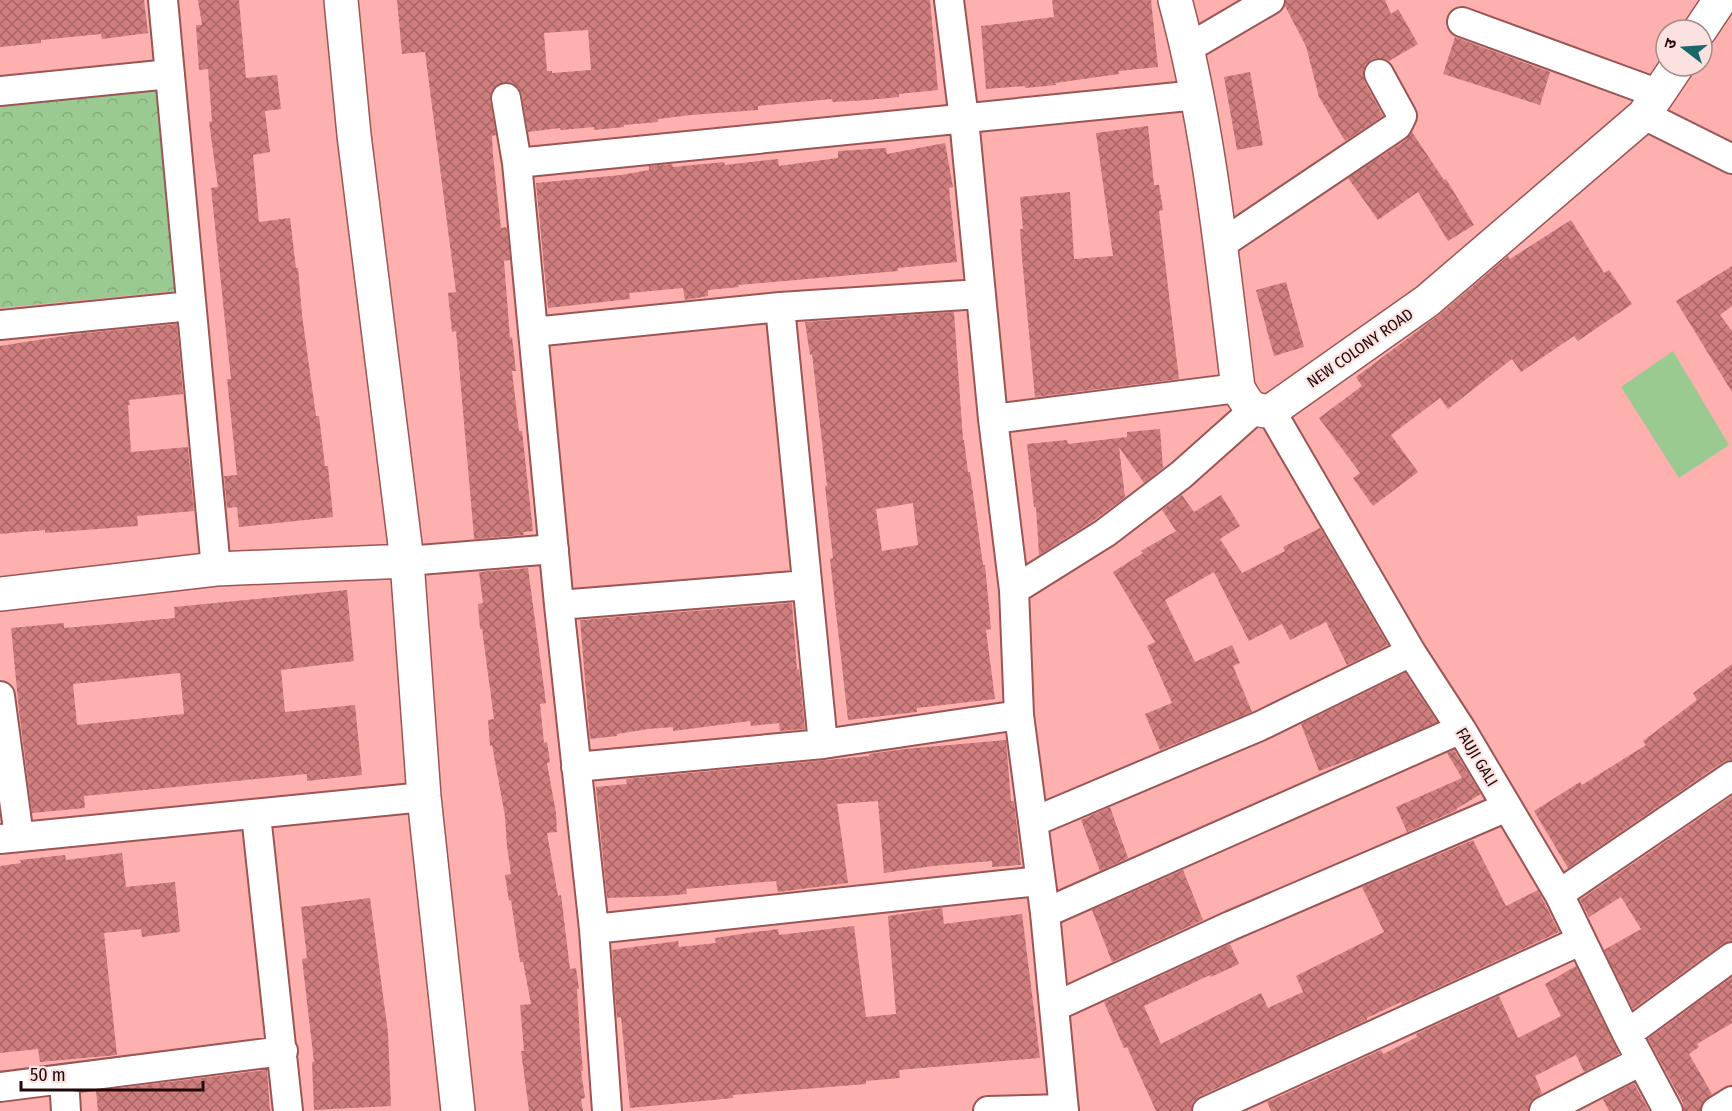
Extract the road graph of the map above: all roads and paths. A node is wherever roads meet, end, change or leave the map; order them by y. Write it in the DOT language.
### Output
graph roads {
  1 [pos="163,0"];
  2 [pos="341,0"];
  3 [pos="949,0"];
  4 [pos="1174,0"];
  5 [pos="1270,0"];
  6 [pos="1720,0"];
  7 [pos="1708,18"];
  8 [pos="1462,22"];
  9 [pos="1188,48"];
  10 [pos="170,74"];
  11 [pos="1379,74"];
  12 [pos="1669,78"];
  13 [pos="0,91"];
  14 [pos="1198,95"];
  15 [pos="506,98"];
  16 [pos="1652,105"];
  17 [pos="964,118"];
  18 [pos="1732,159"];
  19 [pos="517,163"];
  20 [pos="1220,245"];
  21 [pos="980,294"];
  22 [pos="191,306"];
  23 [pos="780,307"];
  24 [pos="0,325"];
  25 [pos="533,332"];
  26 [pos="1255,403"];
  27 [pos="993,419"];
  28 [pos="554,549"];
  29 [pos="407,561"];
  30 [pos="216,569"];
  31 [pos="807,585"];
  32 [pos="1014,590"];
  33 [pos="0,594"];
  34 [pos="559,605"];
  35 [pos="1411,652"];
  36 [pos="0,696"];
  37 [pos="1019,715"];
  38 [pos="1461,729"];
  39 [pos="823,744"];
  40 [pos="576,767"];
  41 [pos="1732,776"];
  42 [pos="424,797"];
  43 [pos="1507,807"];
  44 [pos="256,815"];
  45 [pos="1033,822"];
  46 [pos="10,838"];
  47 [pos="1039,881"];
  48 [pos="1559,894"];
  49 [pos="1045,913"];
  50 [pos="594,929"];
  51 [pos="1580,941"];
  52 [pos="1732,957"];
  53 [pos="1054,1006"];
  54 [pos="1627,1034"];
  55 [pos="283,1051"];
  56 [pos="1641,1061"];
  57 [pos="64,1079"];
  58 [pos="0,1087"];
  59 [pos="1732,1101"];
  60 [pos="1064,1110"];
  61 [pos="66,1111"];
  62 [pos="288,1111"];
  63 [pos="458,1111"];
  64 [pos="607,1111"];
  65 [pos="988,1111"];
  66 [pos="1207,1111"];
  67 [pos="1544,1111"];
  68 [pos="1668,1111"];
  69 [pos="1716,1111"];
  1 -- 10 [label="street"];
  2 -- 29 [label="street"];
  3 -- 17 [label="street"];
  4 -- 9 [label="street"];
  5 -- 9 [label="street"];
  6 -- 7 [label="street"];
  8 -- 16 [label="street"];
  9 -- 14 [label="street"];
  10 -- 13 [label="street"];
  10 -- 22 [label="street"];
  11 -- 20 [label="street"];
  12 -- 16 [label="street, NEW COLONY ROAD"];
  14 -- 17 [label="street"];
  14 -- 20 [label="street"];
  15 -- 19 [label="street"];
  16 -- 18 [label="street"];
  16 -- 26 [label="street, NEW COLONY ROAD"];
  17 -- 19 [label="street"];
  17 -- 21 [label="street"];
  19 -- 25 [label="street"];
  20 -- 26 [label="street"];
  21 -- 23 [label="street"];
  21 -- 27 [label="street"];
  22 -- 24 [label="street"];
  22 -- 30 [label="street"];
  23 -- 25 [label="street"];
  23 -- 31 [label="street"];
  25 -- 28 [label="street"];
  26 -- 27 [label="street"];
  26 -- 32 [label="street, NEW COLONY ROAD"];
  26 -- 35 [label="street, FAUJI GALI"];
  27 -- 32 [label="street"];
  28 -- 29 [label="street"];
  28 -- 34 [label="street"];
  29 -- 30 [label="street"];
  29 -- 42 [label="street"];
  30 -- 33 [label="street"];
  31 -- 34 [label="street"];
  31 -- 39 [label="street"];
  32 -- 37 [label="street"];
  34 -- 40 [label="street"];
  35 -- 38 [label="street, FAUJI GALI"];
  35 -- 45 [label="street"];
  36 -- 46 [label="street"];
  37 -- 39 [label="street"];
  37 -- 45 [label="street"];
  38 -- 43 [label="street, FAUJI GALI"];
  38 -- 49 [label="street"];
  39 -- 40 [label="street"];
  40 -- 50 [label="street"];
  41 -- 48 [label="street"];
  42 -- 44 [label="street"];
  42 -- 63 [label="street"];
  43 -- 48 [label="street, FAUJI GALI"];
  43 -- 53 [label="street"];
  44 -- 46 [label="street"];
  44 -- 55 [label="street"];
  45 -- 47 [label="street"];
  47 -- 49 [label="street"];
  47 -- 50 [label="street"];
  48 -- 51 [label="street, FAUJI GALI"];
  49 -- 53 [label="street"];
  50 -- 64 [label="street"];
  51 -- 54 [label="street, FAUJI GALI"];
  51 -- 66 [label="street"];
  52 -- 54 [label="street"];
  53 -- 60 [label="street"];
  54 -- 56 [label="street, FAUJI GALI"];
  55 -- 57 [label="street"];
  55 -- 62 [label="street"];
  56 -- 67 [label="street"];
  56 -- 68 [label="street, FAUJI GALI"];
  57 -- 58 [label="street"];
  57 -- 61 [label="street"];
  59 -- 69 [label="street"];
  60 -- 65 [label="street"];
}
